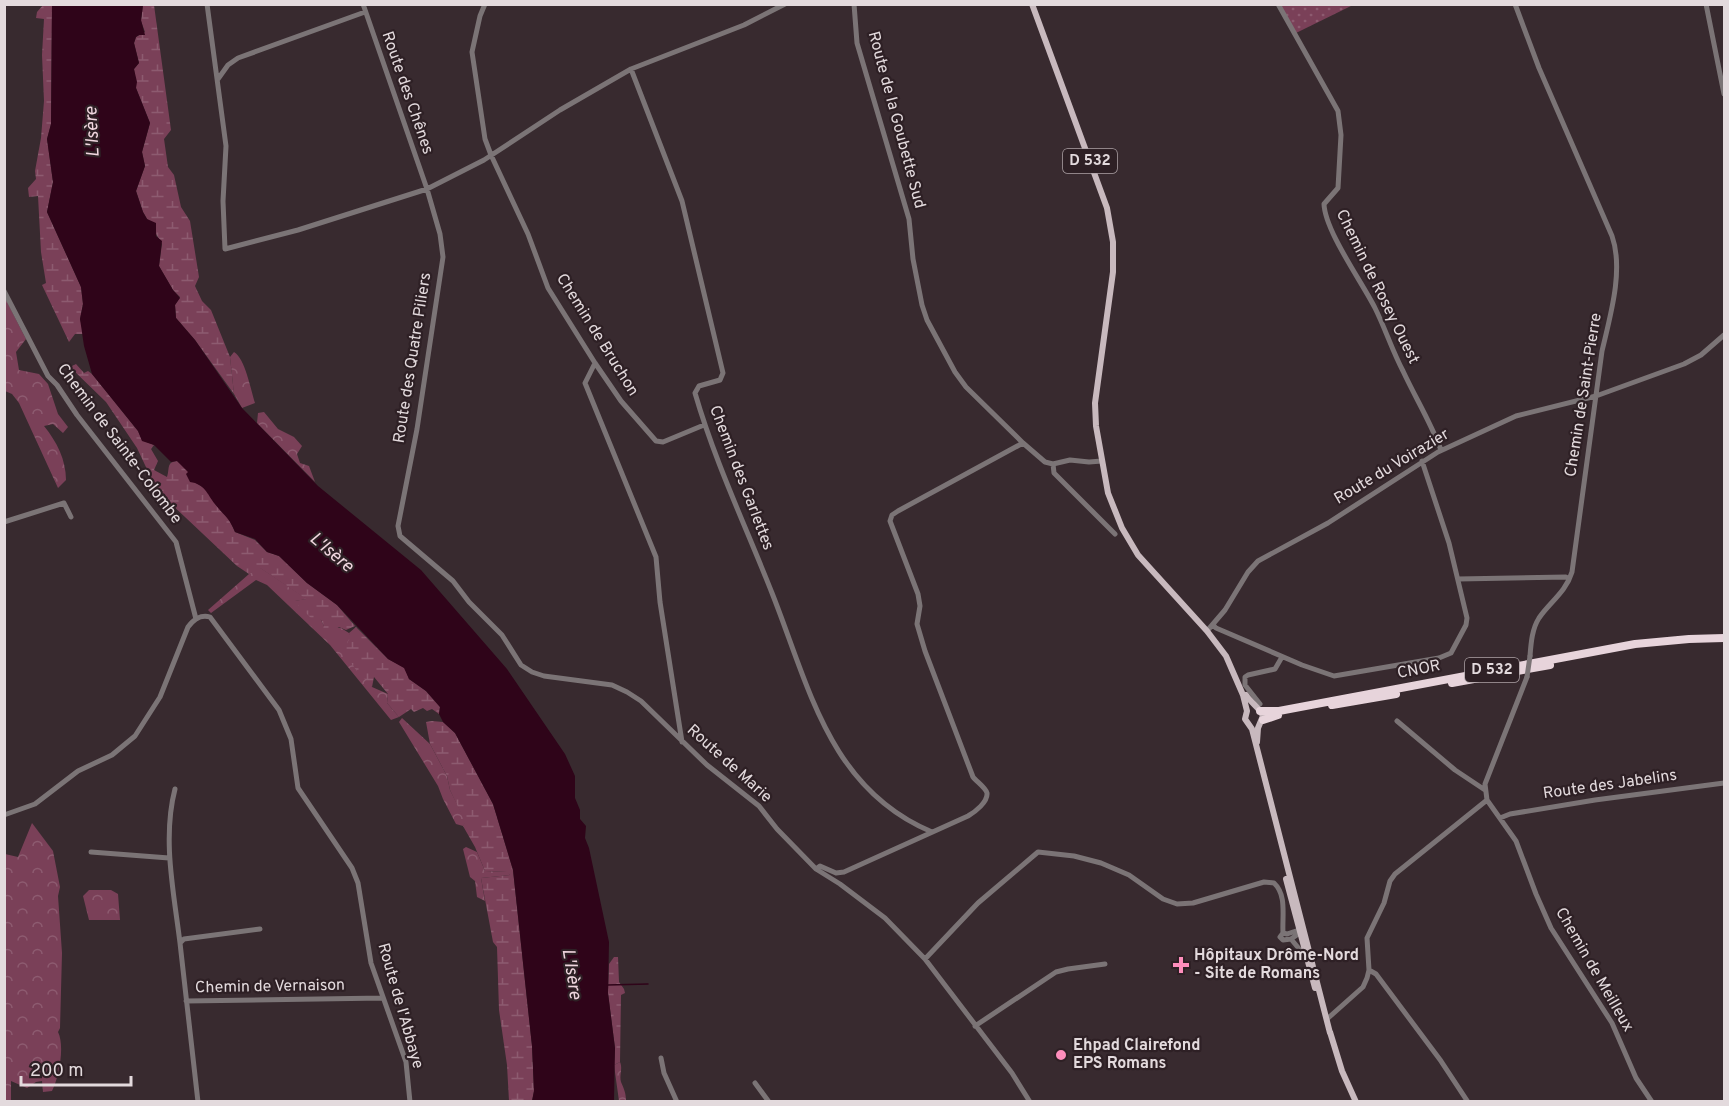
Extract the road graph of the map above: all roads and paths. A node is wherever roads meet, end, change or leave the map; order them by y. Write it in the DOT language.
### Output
graph roads {
  1 [pos="207,4"];
  2 [pos="363,4"];
  3 [pos="485,4"];
  4 [pos="785,4"];
  5 [pos="854,4"];
  6 [pos="1032,4"];
  7 [pos="1286,4"];
  8 [pos="1515,4"];
  9 [pos="1706,4"];
  10 [pos="1279,6"];
  11 [pos="365,12"];
  12 [pos="631,69"];
  13 [pos="218,79"];
  14 [pos="1725,94"];
  15 [pos="491,155"];
  16 [pos="427,189"];
  17 [pos="4,291"];
  18 [pos="1725,335"];
  19 [pos="595,363"];
  20 [pos="1596,396"];
  21 [pos="705,425"];
  22 [pos="1023,444"];
  23 [pos="1441,450"];
  24 [pos="1102,461"];
  25 [pos="1422,461"];
  26 [pos="1053,464"];
  27 [pos="71,517"];
  28 [pos="4,522"];
  29 [pos="399,532"];
  30 [pos="1115,534"];
  31 [pos="1458,579"];
  32 [pos="1569,579"];
  33 [pos="196,619"];
  34 [pos="1213,625"];
  35 [pos="1207,631"];
  36 [pos="1725,638"];
  37 [pos="1725,643"];
  38 [pos="1282,657"];
  39 [pos="1240,687"];
  40 [pos="1259,708"];
  41 [pos="1247,711"];
  42 [pos="1397,721"];
  43 [pos="1261,722"];
  44 [pos="1250,725"];
  45 [pos="682,742"];
  46 [pos="1257,752"];
  47 [pos="1725,783"];
  48 [pos="175,789"];
  49 [pos="1485,790"];
  50 [pos="1487,800"];
  51 [pos="4,815"];
  52 [pos="1500,818"];
  53 [pos="932,832"];
  54 [pos="91,852"];
  55 [pos="169,858"];
  56 [pos="816,869"];
  57 [pos="260,929"];
  58 [pos="1301,929"];
  59 [pos="1287,936"];
  60 [pos="180,943"];
  61 [pos="925,958"];
  62 [pos="1105,964"];
  63 [pos="1369,970"];
  64 [pos="1311,972"];
  65 [pos="383,998"];
  66 [pos="186,1001"];
  67 [pos="1327,1019"];
  68 [pos="975,1026"];
  69 [pos="1330,1034"];
  70 [pos="661,1058"];
  71 [pos="755,1083"];
  72 [pos="198,1101"];
  73 [pos="410,1101"];
  74 [pos="677,1101"];
  75 [pos="769,1101"];
  76 [pos="1030,1101"];
  77 [pos="1356,1101"];
  78 [pos="1468,1101"];
  79 [pos="1652,1101"];
  1 -- 13 [label="street"];
  2 -- 11 [label="street, Route des Chênes"];
  3 -- 15 [label="street, Chemin de Bruchon"];
  4 -- 12 [label="street"];
  5 -- 22 [label="street, Route de la Goubette Sud"];
  6 -- 24 [label="main road, D 532"];
  7 -- 10 [label="street"];
  8 -- 20 [label="street, Chemin de Saint-Pierre"];
  9 -- 14 [label="street"];
  10 -- 23 [label="street, Chemin de Rosey Ouest"];
  11 -- 13 [label="street"];
  11 -- 16 [label="street, Route des Chênes"];
  12 -- 15 [label="street"];
  12 -- 21 [label="street, Chemin des Garlettes"];
  13 -- 16 [label="street"];
  15 -- 16 [label="street"];
  15 -- 19 [label="street, Chemin de Bruchon"];
  16 -- 29 [label="street, Route des Quatre Piliers"];
  17 -- 33 [label="street, Chemin de Sainte-Colombe"];
  18 -- 20 [label="street, Route du Voirazier"];
  19 -- 21 [label="street, Chemin de Bruchon"];
  19 -- 45 [label="street"];
  20 -- 23 [label="street, Route du Voirazier"];
  20 -- 32 [label="street, Chemin de Saint-Pierre"];
  21 -- 53 [label="street, Chemin des Garlettes"];
  22 -- 26 [label="street, Route de la Goubette Sud"];
  22 -- 53 [label="street"];
  23 -- 25 [label="street, Route du Voirazier"];
  24 -- 26 [label="street"];
  24 -- 35 [label="main road, D 532"];
  25 -- 31 [label="street"];
  25 -- 34 [label="street, Route du Voirazier"];
  26 -- 30 [label="street"];
  27 -- 28 [label="street"];
  29 -- 45 [label="street, Route de Marie"];
  31 -- 32 [label="street"];
  31 -- 38 [label="street"];
  32 -- 49 [label="street, Chemin de Saint-Pierre, bridge"];
  33 -- 51 [label="street"];
  33 -- 65 [label="street, Route de l'Abbaye"];
  34 -- 35 [label="street, Route du Voirazier"];
  34 -- 38 [label="street"];
  35 -- 39 [label="main road, D 532"];
  36 -- 40 [label="highway, CNOR / D 532"];
  37 -- 43 [label="highway, CNOR / D 532"];
  38 -- 40 [label="street"];
  39 -- 40 [label="main road, D 532"];
  39 -- 41 [label="main road, D 532"];
  40 -- 41 [label="main road"];
  40 -- 43 [label="main road"];
  41 -- 44 [label="main road"];
  42 -- 49 [label="street"];
  43 -- 44 [label="main road"];
  43 -- 46 [label="main road"];
  44 -- 46 [label="main road"];
  45 -- 56 [label="street, Route de Marie"];
  46 -- 58 [label="main road"];
  47 -- 52 [label="street, Route des Jabelins"];
  48 -- 55 [label="street"];
  49 -- 50 [label="street, Chemin de Meilleux"];
  50 -- 52 [label="street, Chemin de Meilleux"];
  50 -- 63 [label="street"];
  52 -- 79 [label="street, Chemin de Meilleux"];
  53 -- 56 [label="street"];
  54 -- 55 [label="street"];
  55 -- 60 [label="street"];
  56 -- 61 [label="street, Route de Marie"];
  57 -- 60 [label="street"];
  58 -- 59 [label="street"];
  58 -- 64 [label="main road"];
  58 -- 67 [label="main road"];
  59 -- 61 [label="street"];
  59 -- 64 [label="street"];
  60 -- 66 [label="street"];
  61 -- 68 [label="street, Route de Marie"];
  62 -- 68 [label="street"];
  63 -- 67 [label="street"];
  63 -- 78 [label="street"];
  64 -- 69 [label="main road"];
  65 -- 66 [label="street, Chemin de Vernaison"];
  65 -- 73 [label="street, Route de l'Abbaye"];
  66 -- 72 [label="street, Chemin de Vernaison"];
  67 -- 69 [label="main road"];
  68 -- 76 [label="street, Route de Marie"];
  69 -- 77 [label="main road"];
  70 -- 74 [label="street"];
  71 -- 75 [label="street"];
}
